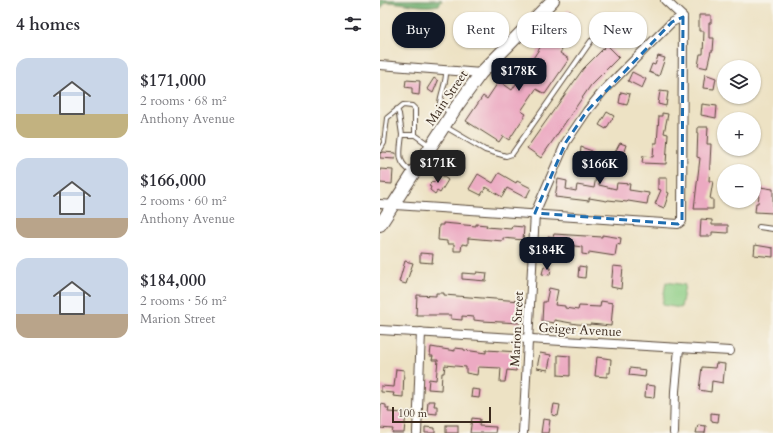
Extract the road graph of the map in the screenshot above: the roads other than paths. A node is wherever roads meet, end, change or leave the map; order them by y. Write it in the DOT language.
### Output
graph roads {
  1 [pos="553,0"];
  2 [pos="665,0"];
  3 [pos="683,17"];
  4 [pos="589,43"];
  5 [pos="380,65"];
  6 [pos="446,70"];
  7 [pos="481,73"];
  8 [pos="397,109"];
  9 [pos="453,113"];
  10 [pos="380,116"];
  11 [pos="386,118"];
  12 [pos="444,126"];
  13 [pos="402,135"];
  14 [pos="415,135"];
  15 [pos="431,146"];
  16 [pos="380,150"];
  17 [pos="413,173"];
  18 [pos="380,204"];
  19 [pos="393,204"];
  20 [pos="535,213"];
  21 [pos="380,225"];
  22 [pos="759,227"];
  23 [pos="773,229"];
  24 [pos="380,330"];
  25 [pos="421,332"];
  26 [pos="528,339"];
  27 [pos="679,348"];
  28 [pos="730,351"];
  29 [pos="417,433"];
  30 [pos="523,433"];
  31 [pos="674,433"];
  1 -- 7 [label="main road, Main Street"];
  2 -- 3 [label="street"];
  3 -- 20 [label="street, Marion Street"];
  3 -- 20 [label="street"];
  4 -- 12 [label="lane"];
  5 -- 6 [label="street"];
  6 -- 7 [label="street"];
  6 -- 9 [label="lane"];
  7 -- 9 [label="main road, Main Street"];
  8 -- 11 [label="lane"];
  8 -- 13 [label="lane"];
  8 -- 14 [label="lane"];
  9 -- 12 [label="main road, Main Street"];
  10 -- 11 [label="lane"];
  11 -- 16 [label="lane"];
  12 -- 15 [label="main road, Main Street"];
  13 -- 14 [label="lane"];
  13 -- 17 [label="lane"];
  14 -- 15 [label="lane"];
  15 -- 17 [label="main road, Main Street"];
  17 -- 19 [label="main road, Main Street"];
  18 -- 19 [label="street"];
  19 -- 20 [label="street"];
  19 -- 21 [label="main road, Main Street"];
  20 -- 26 [label="street, Marion Street"];
  22 -- 23 [label="lane"];
  24 -- 25 [label="street, Geiger Avenue"];
  25 -- 26 [label="street, Geiger Avenue"];
  25 -- 29 [label="street"];
  26 -- 27 [label="street, Geiger Avenue"];
  26 -- 30 [label="street, Marion Street"];
  27 -- 28 [label="street, Geiger Avenue"];
  27 -- 31 [label="street"];
}
